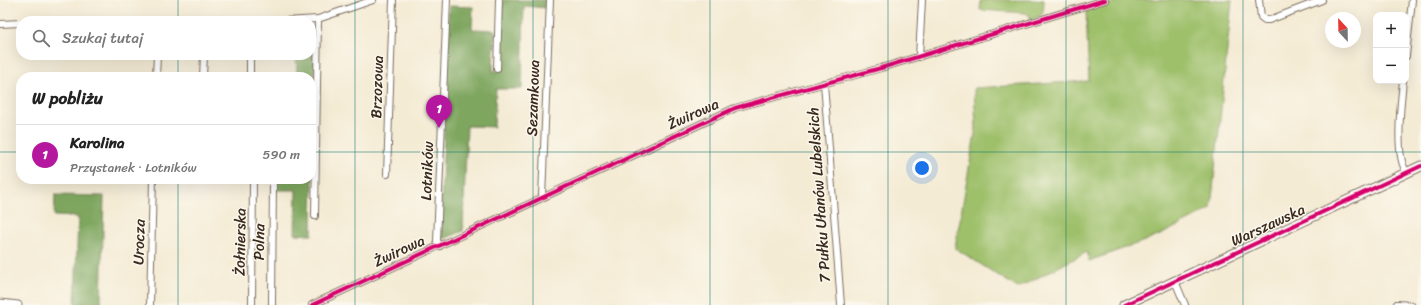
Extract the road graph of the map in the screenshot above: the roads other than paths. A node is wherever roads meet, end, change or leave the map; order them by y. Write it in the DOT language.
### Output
graph roads {
  1 [pos="373,0"];
  2 [pos="393,0"];
  3 [pos="447,0"];
  4 [pos="499,0"];
  5 [pos="550,0"];
  6 [pos="922,0"];
  7 [pos="1105,0"];
  8 [pos="1259,0"];
  9 [pos="1322,0"];
  10 [pos="1412,0"];
  11 [pos="318,19"];
  12 [pos="0,24"];
  13 [pos="16,24"];
  14 [pos="1407,48"];
  15 [pos="919,57"];
  16 [pos="157,60"];
  17 [pos="204,60"];
  18 [pos="250,60"];
  19 [pos="497,69"];
  20 [pos="156,72"];
  21 [pos="203,72"];
  22 [pos="250,72"];
  23 [pos="824,83"];
  24 [pos="1403,84"];
  25 [pos="316,150"];
  26 [pos="1421,166"];
  27 [pos="1407,172"];
  28 [pos="387,174"];
  29 [pos="154,184"];
  30 [pos="253,184"];
  31 [pos="273,184"];
  32 [pos="315,184"];
  33 [pos="542,197"];
  34 [pos="315,216"];
  35 [pos="440,246"];
  36 [pos="1175,281"];
  37 [pos="0,303"];
  38 [pos="1397,304"];
  39 [pos="18,305"];
  40 [pos="150,305"];
  41 [pos="252,305"];
  42 [pos="272,305"];
  43 [pos="312,305"];
  44 [pos="840,305"];
  45 [pos="1124,305"];
  46 [pos="1185,305"];
  47 [pos="1411,305"];
  1 -- 11 [label="street"];
  2 -- 28 [label="street, Brzozowa"];
  3 -- 35 [label="street, Lotników"];
  4 -- 19 [label="street"];
  5 -- 33 [label="street, Sezamkowa"];
  6 -- 15 [label="street"];
  7 -- 15 [label="street, Żwirowa"];
  8 -- 9 [label="street"];
  10 -- 14 [label="street"];
  11 -- 25 [label="street"];
  12 -- 13 [label="street"];
  15 -- 23 [label="street, Żwirowa"];
  16 -- 20 [label="street"];
  17 -- 21 [label="street"];
  18 -- 22 [label="street"];
  23 -- 33 [label="street, Żwirowa"];
  23 -- 44 [label="street, 7 Pułku Ułanów Lubelskich"];
  24 -- 27 [label="street"];
  26 -- 27 [label="main road, Warszawska"];
  27 -- 36 [label="main road, Warszawska"];
  29 -- 40 [label="street, Urocza"];
  30 -- 41 [label="street, Żołnierska"];
  31 -- 42 [label="street, Polna"];
  32 -- 34 [label="street"];
  33 -- 35 [label="street, Żwirowa"];
  35 -- 43 [label="street, Żwirowa"];
  36 -- 45 [label="main road, Warszawska"];
  36 -- 46 [label="street"];
  37 -- 39 [label="street"];
  38 -- 47 [label="street"];
}
